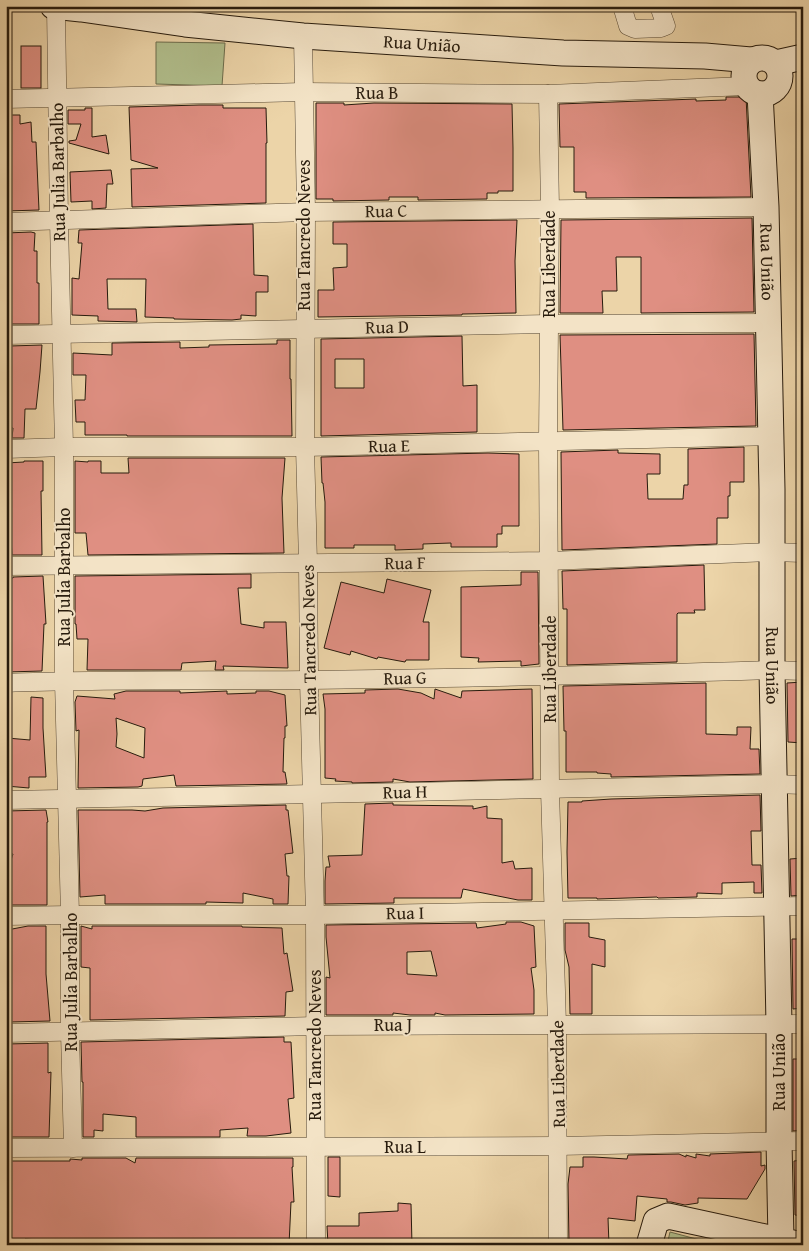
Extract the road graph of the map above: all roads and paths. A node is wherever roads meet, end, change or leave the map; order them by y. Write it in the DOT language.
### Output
graph roads {
  1 [pos="54,6"];
  2 [pos="622,6"];
  3 [pos="658,6"];
  4 [pos="302,36"];
  5 [pos="803,57"];
  6 [pos="751,60"];
  7 [pos="786,71"];
  8 [pos="753,90"];
  9 [pos="303,92"];
  10 [pos="548,94"];
  11 [pos="57,97"];
  12 [pos="6,99"];
  13 [pos="766,208"];
  14 [pos="550,209"];
  15 [pos="306,212"];
  16 [pos="59,220"];
  17 [pos="6,222"];
  18 [pos="768,323"];
  19 [pos="549,324"];
  20 [pos="304,329"];
  21 [pos="62,334"];
  22 [pos="6,335"];
  23 [pos="771,436"];
  24 [pos="548,442"];
  25 [pos="64,447"];
  26 [pos="6,448"];
  27 [pos="304,448"];
  28 [pos="772,552"];
  29 [pos="803,553"];
  30 [pos="550,561"];
  31 [pos="308,564"];
  32 [pos="6,566"];
  33 [pos="63,566"];
  34 [pos="772,670"];
  35 [pos="803,671"];
  36 [pos="550,676"];
  37 [pos="309,680"];
  38 [pos="64,681"];
  39 [pos="6,683"];
  40 [pos="774,784"];
  41 [pos="803,785"];
  42 [pos="550,790"];
  43 [pos="312,793"];
  44 [pos="67,799"];
  45 [pos="6,800"];
  46 [pos="776,906"];
  47 [pos="803,906"];
  48 [pos="554,911"];
  49 [pos="70,914"];
  50 [pos="315,915"];
  51 [pos="6,916"];
  52 [pos="791,1024"];
  53 [pos="557,1025"];
  54 [pos="316,1026"];
  55 [pos="70,1032"];
  56 [pos="6,1034"];
  57 [pos="791,1141"];
  58 [pos="558,1146"];
  59 [pos="6,1148"];
  60 [pos="73,1148"];
  61 [pos="316,1148"];
  62 [pos="792,1242"];
  63 [pos="316,1245"];
  64 [pos="558,1245"];
  65 [pos="649,1245"];
  1 -- 4 [label="main road, Rua União"];
  1 -- 11 [label="street, Rua Julia Barbalho"];
  2 -- 3 [label="street"];
  4 -- 6 [label="main road, Rua União"];
  4 -- 9 [label="street, Rua Tancredo Neves"];
  5 -- 7 [label="main road"];
  6 -- 7 [label="main road"];
  6 -- 8 [label="main road"];
  7 -- 8 [label="main road"];
  8 -- 10 [label="street, Rua B"];
  8 -- 13 [label="main road, Rua União"];
  9 -- 10 [label="street, Rua B"];
  9 -- 11 [label="street, Rua B"];
  9 -- 15 [label="street, Rua Tancredo Neves"];
  10 -- 14 [label="street, Rua Liberdade"];
  11 -- 12 [label="street, Rua B"];
  11 -- 16 [label="street, Rua Julia Barbalho"];
  13 -- 14 [label="street, Rua C"];
  13 -- 18 [label="main road, Rua União"];
  14 -- 15 [label="street, Rua C"];
  14 -- 19 [label="street, Rua Liberdade"];
  15 -- 16 [label="street, Rua C"];
  15 -- 20 [label="street, Rua Tancredo Neves"];
  16 -- 17 [label="street, Rua C"];
  16 -- 21 [label="street, Rua Julia Barbalho"];
  18 -- 19 [label="street, Rua D"];
  18 -- 23 [label="main road, Rua União"];
  19 -- 20 [label="street, Rua D"];
  19 -- 24 [label="street, Rua Liberdade"];
  20 -- 21 [label="street, Rua D"];
  20 -- 27 [label="street, Rua Tancredo Neves"];
  21 -- 22 [label="street, Rua D"];
  21 -- 25 [label="street, Rua Julia Barbalho"];
  23 -- 24 [label="street, Rua E"];
  23 -- 28 [label="main road, Rua União"];
  24 -- 27 [label="street, Rua E"];
  24 -- 30 [label="street, Rua Liberdade"];
  25 -- 26 [label="street, Rua E"];
  25 -- 27 [label="street, Rua E"];
  25 -- 33 [label="street, Rua Julia Barbalho"];
  27 -- 31 [label="street, Rua Tancredo Neves"];
  28 -- 29 [label="street, Rua F"];
  28 -- 30 [label="street, Rua F"];
  28 -- 34 [label="main road, Rua União"];
  30 -- 31 [label="street, Rua F"];
  30 -- 36 [label="street, Rua Liberdade"];
  31 -- 33 [label="street, Rua F"];
  31 -- 37 [label="street, Rua Tancredo Neves"];
  32 -- 33 [label="street, Rua F"];
  33 -- 38 [label="street, Rua Julia Barbalho"];
  34 -- 35 [label="street, Rua G"];
  34 -- 36 [label="street, Rua G"];
  34 -- 40 [label="main road, Rua União"];
  36 -- 37 [label="street, Rua G"];
  36 -- 42 [label="street, Rua Liberdade"];
  37 -- 38 [label="street, Rua G"];
  37 -- 43 [label="street, Rua Tancredo Neves"];
  38 -- 39 [label="street, Rua G"];
  38 -- 44 [label="street, Rua Julia Barbalho"];
  40 -- 41 [label="street, Rua H"];
  40 -- 42 [label="street, Rua H"];
  40 -- 46 [label="main road, Rua União"];
  42 -- 43 [label="street, Rua H"];
  42 -- 48 [label="street, Rua Liberdade"];
  43 -- 44 [label="street, Rua H"];
  43 -- 50 [label="street, Rua Tancredo Neves"];
  44 -- 45 [label="street, Rua H"];
  44 -- 49 [label="street, Rua Julia Barbalho"];
  46 -- 47 [label="street, Rua I"];
  46 -- 48 [label="street, Rua I"];
  46 -- 52 [label="main road, Rua União"];
  48 -- 50 [label="street, Rua I"];
  48 -- 53 [label="street, Rua Liberdade"];
  49 -- 50 [label="street, Rua I"];
  49 -- 51 [label="street, Rua I"];
  49 -- 55 [label="street, Rua Julia Barbalho"];
  50 -- 54 [label="street, Rua Tancredo Neves"];
  52 -- 53 [label="street, Rua J"];
  52 -- 57 [label="main road, Rua União"];
  53 -- 54 [label="street, Rua J"];
  53 -- 58 [label="street, Rua Liberdade"];
  54 -- 55 [label="street, Rua J"];
  54 -- 61 [label="street, Rua Tancredo Neves"];
  55 -- 56 [label="street, Rua J"];
  55 -- 60 [label="street, Rua Julia Barbalho"];
  57 -- 58 [label="street, Rua L"];
  57 -- 62 [label="main road, Rua União"];
  58 -- 61 [label="street, Rua L"];
  58 -- 64 [label="street, Rua Liberdade"];
  59 -- 60 [label="street, Rua L"];
  60 -- 61 [label="street, Rua L"];
  61 -- 63 [label="street, Rua Tancredo Neves"];
  62 -- 65 [label="main road"];
}
